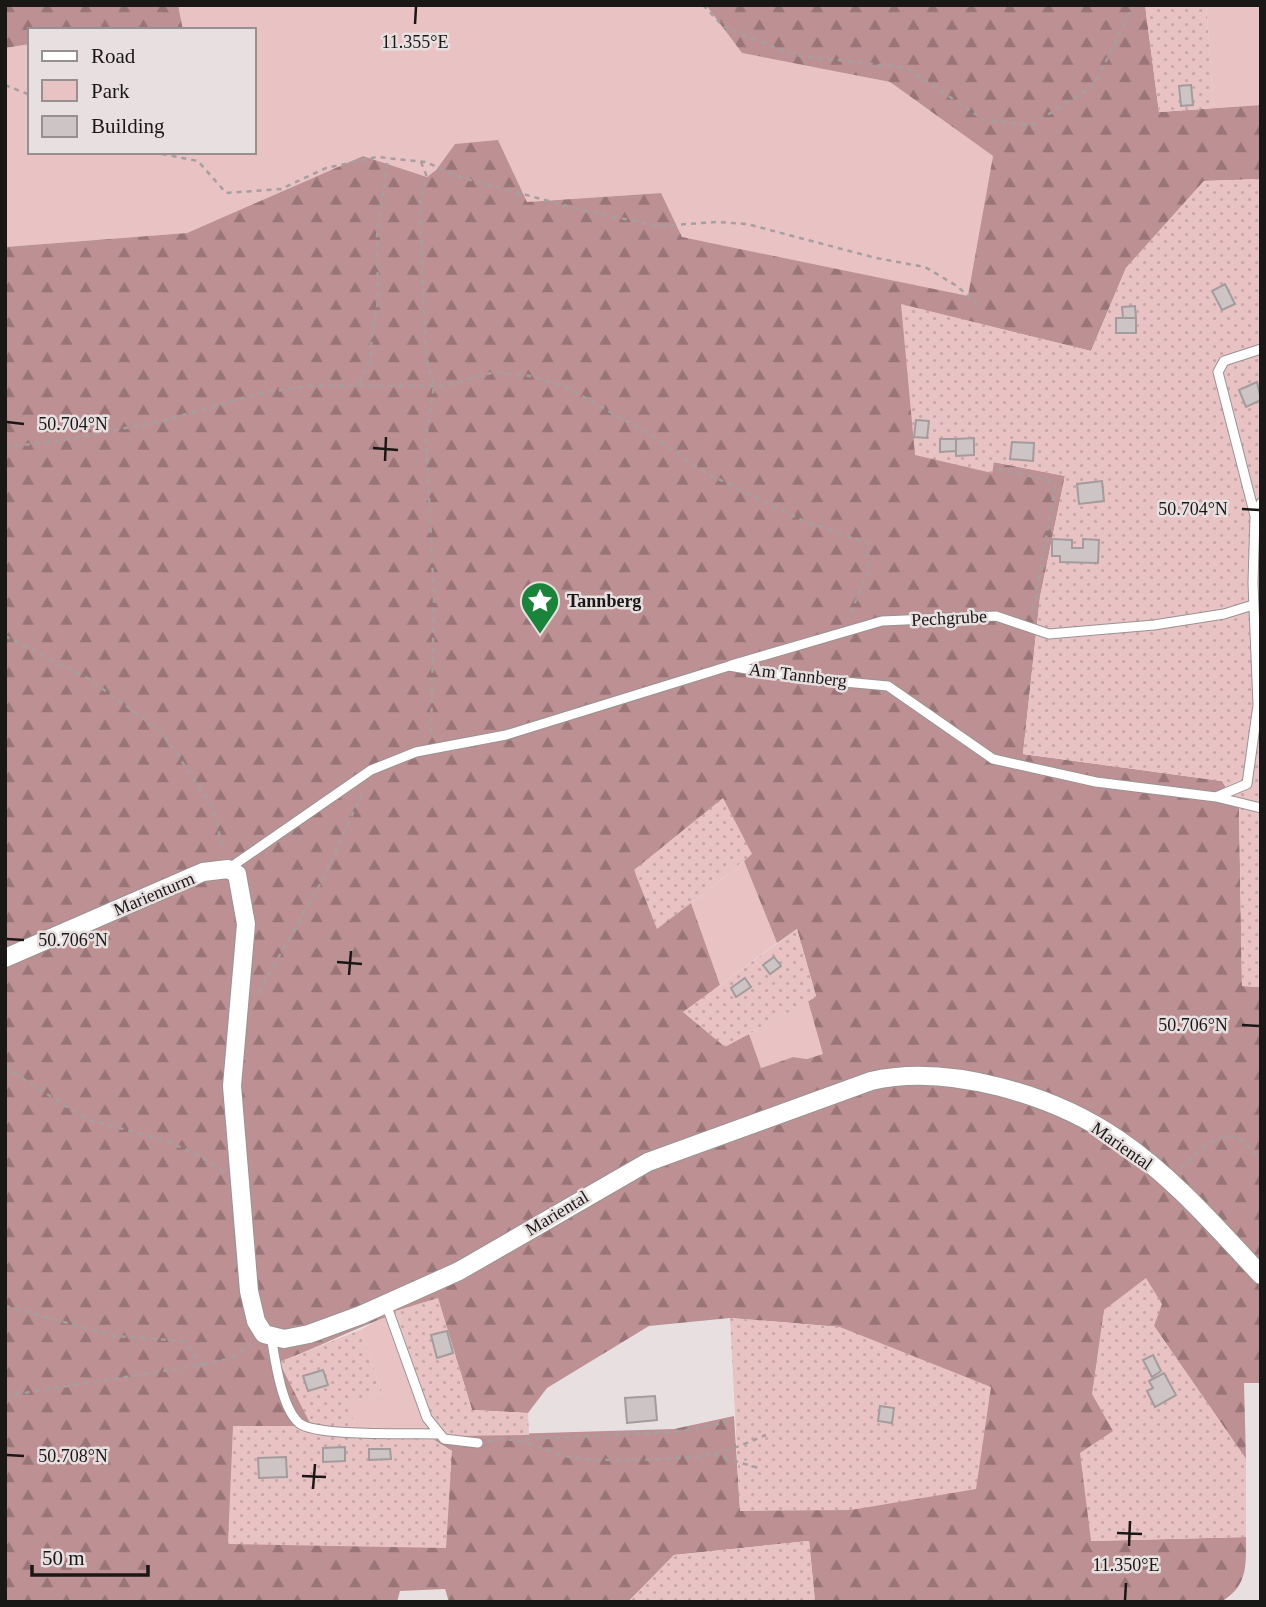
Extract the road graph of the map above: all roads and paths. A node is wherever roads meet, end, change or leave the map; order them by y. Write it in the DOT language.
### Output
graph roads {
  1 [pos="703,5"];
  2 [pos="1134,5"];
  3 [pos="5,85"];
  4 [pos="28,93"];
  5 [pos="162,154"];
  6 [pos="388,158"];
  7 [pos="420,161"];
  8 [pos="980,307"];
  9 [pos="1261,349"];
  10 [pos="359,384"];
  11 [pos="434,386"];
  12 [pos="5,447"];
  13 [pos="998,468"];
  14 [pos="1261,503"];
  15 [pos="1255,516"];
  16 [pos="1253,605"];
  17 [pos="1030,627"];
  18 [pos="843,632"];
  19 [pos="5,636"];
  20 [pos="729,666"];
  21 [pos="1259,705"];
  22 [pos="431,749"];
  23 [pos="378,767"];
  24 [pos="1216,797"];
  25 [pos="1261,808"];
  26 [pos="228,869"];
  27 [pos="5,958"];
  28 [pos="236,1019"];
  29 [pos="5,1067"];
  30 [pos="1261,1161"];
  31 [pos="1169,1181"];
  32 [pos="242,1184"];
  33 [pos="1261,1275"];
  34 [pos="386,1304"];
  35 [pos="5,1306"];
  36 [pos="267,1335"];
  37 [pos="201,1365"];
  38 [pos="5,1396"];
  39 [pos="734,1421"];
  40 [pos="439,1434"];
  41 [pos="766,1435"];
  42 [pos="522,1439"];
  43 [pos="478,1443"];
  44 [pos="710,1454"];
  45 [pos="759,1468"];
  1 -- 2 [label="path"];
  3 -- 4 [label="path"];
  5 -- 6 [label="path"];
  6 -- 7 [label="path"];
  6 -- 10 [label="path"];
  7 -- 8 [label="path"];
  7 -- 11 [label="path"];
  9 -- 15 [label="lane"];
  10 -- 11 [label="path"];
  10 -- 12 [label="path"];
  11 -- 18 [label="path"];
  11 -- 22 [label="path"];
  13 -- 17 [label="path"];
  14 -- 15 [label="lane"];
  15 -- 16 [label="lane"];
  16 -- 17 [label="lane, Pechgrube"];
  16 -- 21 [label="lane"];
  17 -- 18 [label="lane, Pechgrube"];
  18 -- 20 [label="lane, Pechgrube"];
  19 -- 26 [label="path"];
  20 -- 22 [label="lane, Am Tannberg"];
  20 -- 24 [label="lane, Am Tannberg"];
  21 -- 24 [label="lane"];
  22 -- 23 [label="lane, Am Tannberg"];
  23 -- 26 [label="lane, Am Tannberg"];
  23 -- 28 [label="path"];
  24 -- 25 [label="lane, Am Tannberg"];
  26 -- 27 [label="street, Marienturm"];
  26 -- 28 [label="street"];
  28 -- 32 [label="street"];
  29 -- 32 [label="path"];
  30 -- 31 [label="path"];
  31 -- 33 [label="street, Mariental"];
  31 -- 34 [label="street, Mariental"];
  32 -- 36 [label="street"];
  34 -- 36 [label="street, Mariental"];
  34 -- 40 [label="lane"];
  35 -- 37 [label="path"];
  36 -- 37 [label="path"];
  36 -- 40 [label="lane"];
  37 -- 38 [label="path"];
  39 -- 42 [label="path"];
  40 -- 43 [label="lane"];
  41 -- 44 [label="path"];
  42 -- 43 [label="path"];
  42 -- 44 [label="path"];
  44 -- 45 [label="path"];
}
